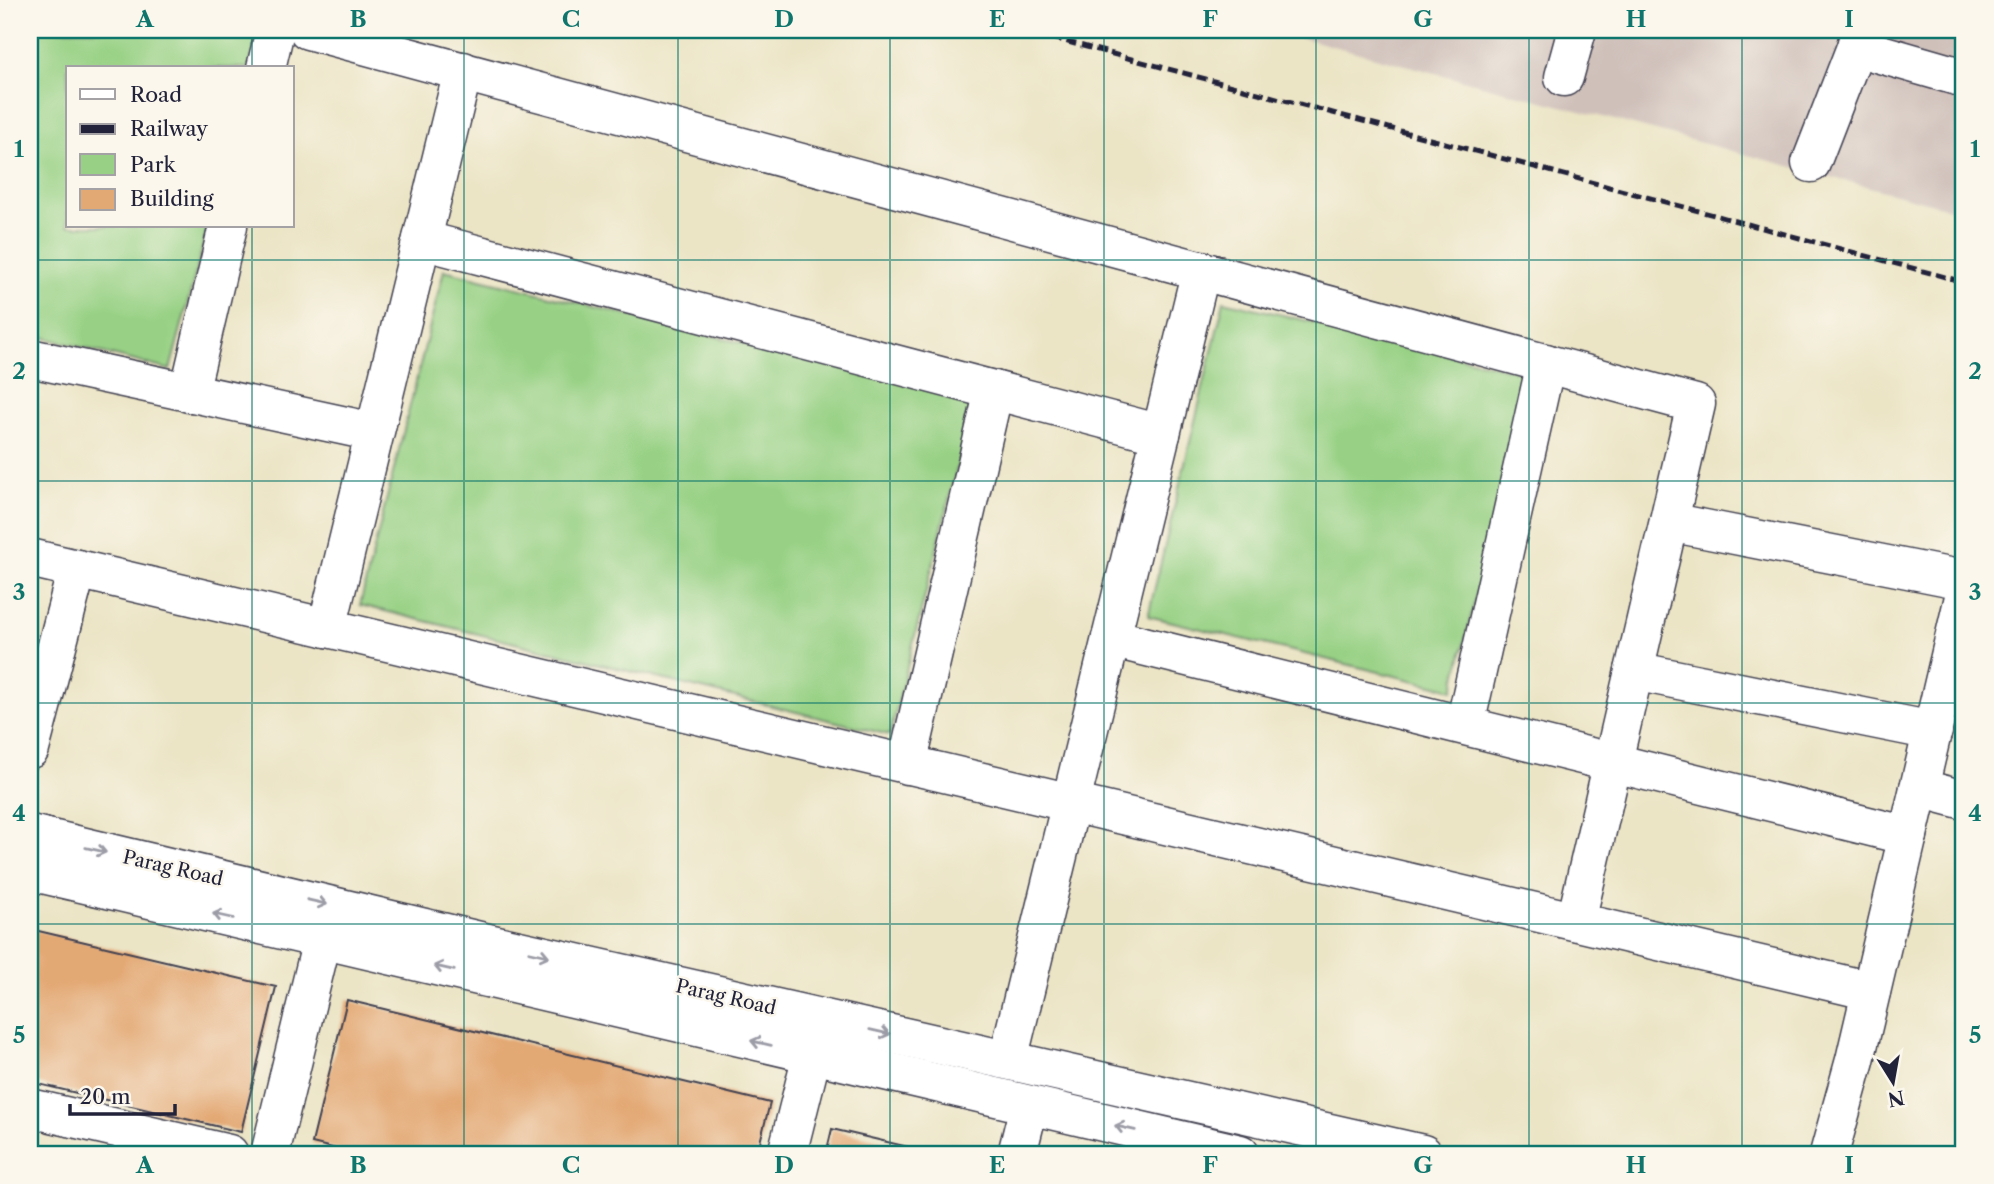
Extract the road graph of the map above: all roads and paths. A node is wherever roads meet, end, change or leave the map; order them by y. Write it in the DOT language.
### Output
graph roads {
  1 [pos="275,30"];
  2 [pos="308,30"];
  3 [pos="1577,30"];
  4 [pos="1858,38"];
  5 [pos="266,66"];
  6 [pos="463,71"];
  7 [pos="1564,76"];
  8 [pos="1964,78"];
  9 [pos="1811,163"];
  10 [pos="229,228"];
  11 [pos="422,240"];
  12 [pos="1200,270"];
  13 [pos="30,358"];
  14 [pos="1546,363"];
  15 [pos="994,390"];
  16 [pos="189,393"];
  17 [pos="374,432"];
  18 [pos="1161,434"];
  19 [pos="1669,522"];
  20 [pos="30,558"];
  21 [pos="77,569"];
  22 [pos="1964,580"];
  23 [pos="1964,597"];
  24 [pos="327,628"];
  25 [pos="1111,638"];
  26 [pos="1634,671"];
  27 [pos="1465,725"];
  28 [pos="1933,731"];
  29 [pos="30,749"];
  30 [pos="1613,761"];
  31 [pos="907,765"];
  32 [pos="1919,788"];
  33 [pos="1964,800"];
  34 [pos="1071,804"];
  35 [pos="30,834"];
  36 [pos="1908,836"];
  37 [pos="30,871"];
  38 [pos="1576,921"];
  39 [pos="322,940"];
  40 [pos="1871,991"];
  41 [pos="822,1018"];
  42 [pos="811,1055"];
  43 [pos="1008,1060"];
  44 [pos="1029,1107"];
  45 [pos="32,1116"];
  46 [pos="229,1154"];
  47 [pos="270,1154"];
  48 [pos="787,1154"];
  49 [pos="1017,1154"];
  50 [pos="1240,1154"];
  51 [pos="1423,1154"];
  52 [pos="1829,1154"];
  1 -- 5 [label="street"];
  2 -- 6 [label="street"];
  3 -- 7 [label="street"];
  4 -- 8 [label="street"];
  4 -- 9 [label="street"];
  6 -- 11 [label="street"];
  6 -- 12 [label="street"];
  10 -- 16 [label="street"];
  11 -- 15 [label="street"];
  11 -- 17 [label="street"];
  12 -- 14 [label="street"];
  12 -- 18 [label="street"];
  13 -- 16 [label="street"];
  14 -- 19 [label="street"];
  14 -- 27 [label="street"];
  15 -- 18 [label="street"];
  15 -- 31 [label="street"];
  16 -- 17 [label="street"];
  17 -- 24 [label="street"];
  18 -- 25 [label="street"];
  19 -- 22 [label="street"];
  19 -- 26 [label="street"];
  20 -- 21 [label="street"];
  21 -- 24 [label="street"];
  21 -- 29 [label="street"];
  23 -- 28 [label="street"];
  24 -- 31 [label="street"];
  25 -- 27 [label="street"];
  25 -- 34 [label="street"];
  26 -- 28 [label="street"];
  26 -- 30 [label="street"];
  27 -- 30 [label="street"];
  28 -- 32 [label="street"];
  30 -- 36 [label="street"];
  30 -- 38 [label="street"];
  31 -- 34 [label="street"];
  32 -- 33 [label="street"];
  32 -- 36 [label="street"];
  34 -- 38 [label="street"];
  34 -- 43 [label="street"];
  35 -- 41 [label="street, Parag Road, one-way"];
  36 -- 40 [label="street"];
  39 -- 37 [label="street, Parag Road, one-way"];
  38 -- 40 [label="street"];
  42 -- 39 [label="street, Parag Road, one-way"];
  39 -- 47 [label="street"];
  40 -- 52 [label="street"];
  41 -- 42 [label="street"];
  41 -- 43 [label="street, Parag Road, one-way"];
  42 -- 44 [label="street, Parag Road"];
  42 -- 48 [label="street"];
  43 -- 51 [label="street, Parag Road"];
  44 -- 49 [label="street"];
  50 -- 44 [label="street, Parag Road, one-way"];
  45 -- 46 [label="street"];
}
